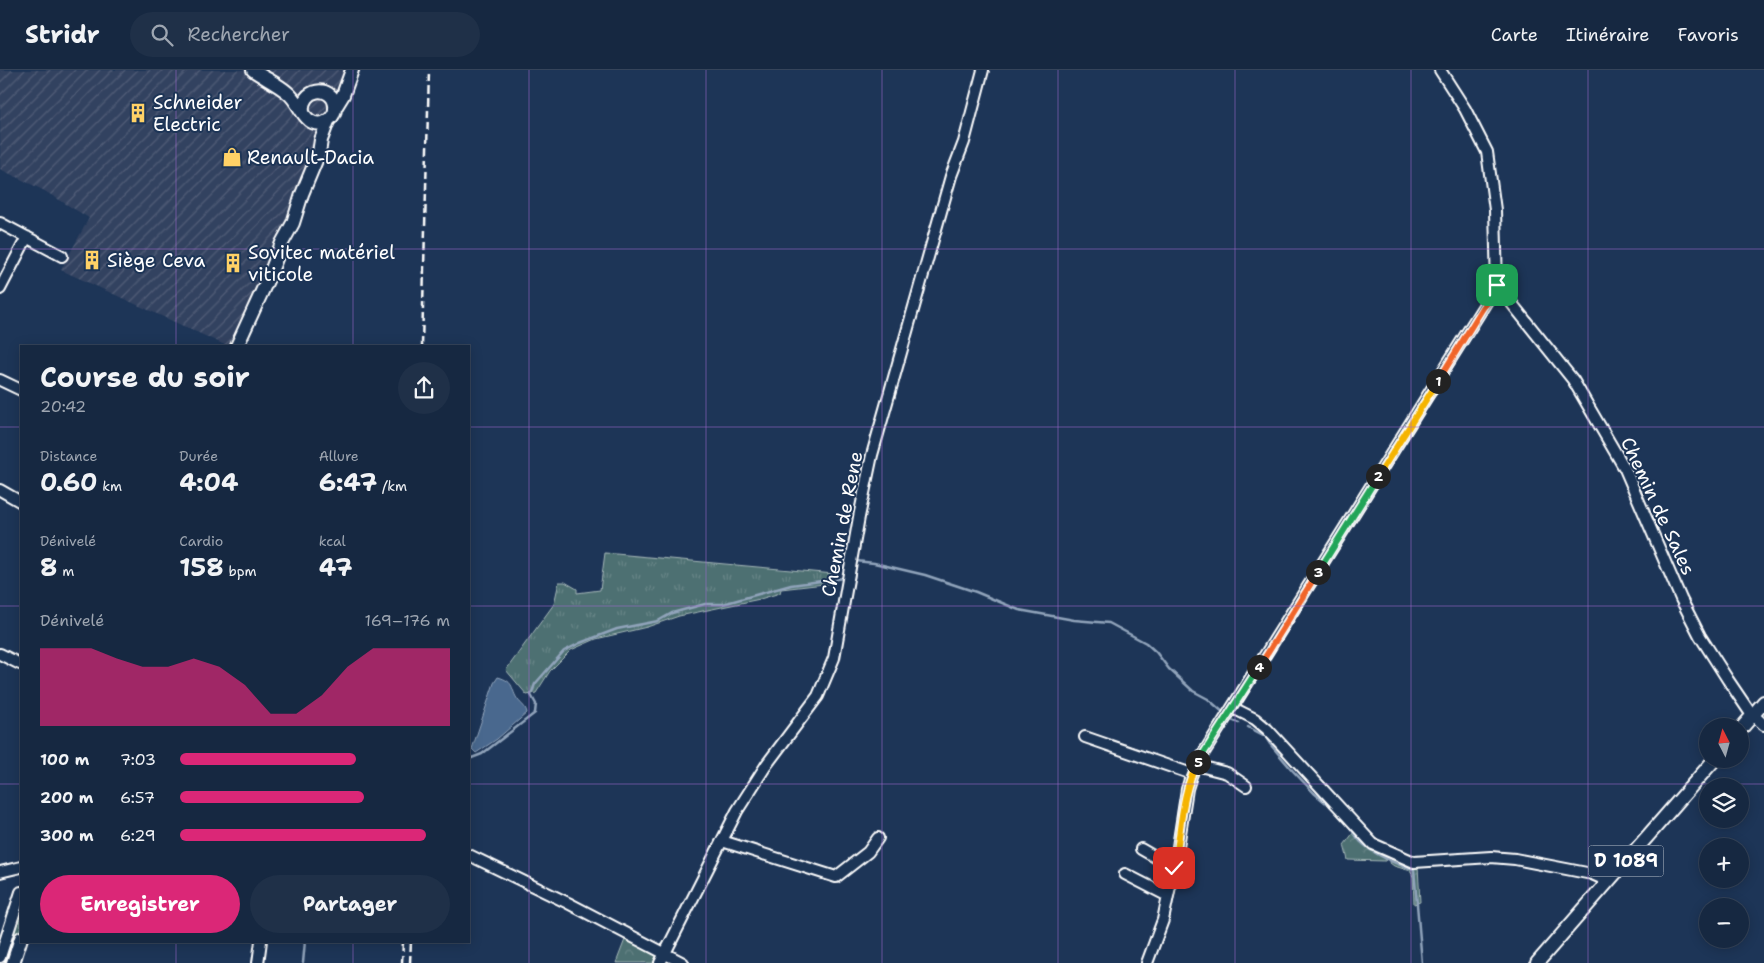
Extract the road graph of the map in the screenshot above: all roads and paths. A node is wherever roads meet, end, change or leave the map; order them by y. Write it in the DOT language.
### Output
graph roads {
  1 [pos="253,70"];
  2 [pos="982,70"];
  3 [pos="1440,70"];
  4 [pos="351,73"];
  5 [pos="324,92"];
  6 [pos="288,93"];
  7 [pos="310,94"];
  8 [pos="335,108"];
  9 [pos="307,117"];
  10 [pos="328,121"];
  11 [pos="0,223"];
  12 [pos="27,237"];
  13 [pos="282,243"];
  14 [pos="62,256"];
  15 [pos="3,276"];
  16 [pos="1497,285"];
  17 [pos="0,289"];
  18 [pos="237,345"];
  19 [pos="0,380"];
  20 [pos="20,390"];
  21 [pos="0,490"];
  22 [pos="20,501"];
  23 [pos="0,654"];
  24 [pos="20,664"];
  25 [pos="1764,702"];
  26 [pos="1233,708"];
  27 [pos="1754,714"];
  28 [pos="1749,720"];
  29 [pos="1764,725"];
  30 [pos="1085,737"];
  31 [pos="1707,768"];
  32 [pos="1194,770"];
  33 [pos="1246,786"];
  34 [pos="878,838"];
  35 [pos="722,842"];
  36 [pos="1141,849"];
  37 [pos="470,855"];
  38 [pos="20,867"];
  39 [pos="1174,868"];
  40 [pos="0,872"];
  41 [pos="1126,874"];
  42 [pos="1608,881"];
  43 [pos="20,895"];
  44 [pos="1168,896"];
  45 [pos="20,941"];
  46 [pos="28,943"];
  47 [pos="261,943"];
  48 [pos="665,953"];
  49 [pos="0,957"];
  50 [pos="13,963"];
  51 [pos="21,963"];
  52 [pos="258,963"];
  53 [pos="660,963"];
  54 [pos="684,963"];
  55 [pos="1147,963"];
  56 [pos="1537,963"];
  1 -- 6 [label="main road"];
  2 -- 35 [label="street, Chemin de Rene"];
  3 -- 16 [label="street"];
  4 -- 5 [label="main road"];
  4 -- 8 [label="main road"];
  5 -- 7 [label="main road"];
  5 -- 8 [label="main road"];
  6 -- 7 [label="main road"];
  6 -- 9 [label="main road"];
  7 -- 9 [label="main road"];
  8 -- 10 [label="main road"];
  9 -- 10 [label="main road"];
  9 -- 13 [label="main road"];
  10 -- 13 [label="main road"];
  11 -- 12 [label="street"];
  12 -- 14 [label="street"];
  12 -- 15 [label="street"];
  13 -- 18 [label="main road"];
  15 -- 17 [label="street"];
  16 -- 26 [label="street"];
  16 -- 27 [label="street, Chemin de Sales"];
  19 -- 20 [label="street"];
  21 -- 22 [label="street"];
  23 -- 24 [label="street"];
  25 -- 27 [label="main road"];
  26 -- 32 [label="street"];
  26 -- 42 [label="street"];
  27 -- 28 [label="main road"];
  27 -- 29 [label="street, Chemin de Sales"];
  30 -- 32 [label="street"];
  31 -- 42 [label="main road, D 1089"];
  32 -- 33 [label="street"];
  32 -- 39 [label="street"];
  34 -- 35 [label="street"];
  35 -- 48 [label="street, Chemin de Rene"];
  36 -- 39 [label="street"];
  37 -- 48 [label="street"];
  38 -- 40 [label="street"];
  39 -- 44 [label="street"];
  41 -- 44 [label="street"];
  42 -- 56 [label="main road, D 1089"];
  43 -- 49 [label="street"];
  44 -- 55 [label="street"];
  45 -- 50 [label="main road"];
  46 -- 51 [label="main road"];
  47 -- 52 [label="street"];
  48 -- 53 [label="street, Chemin de Rene"];
  48 -- 54 [label="street"];
}
